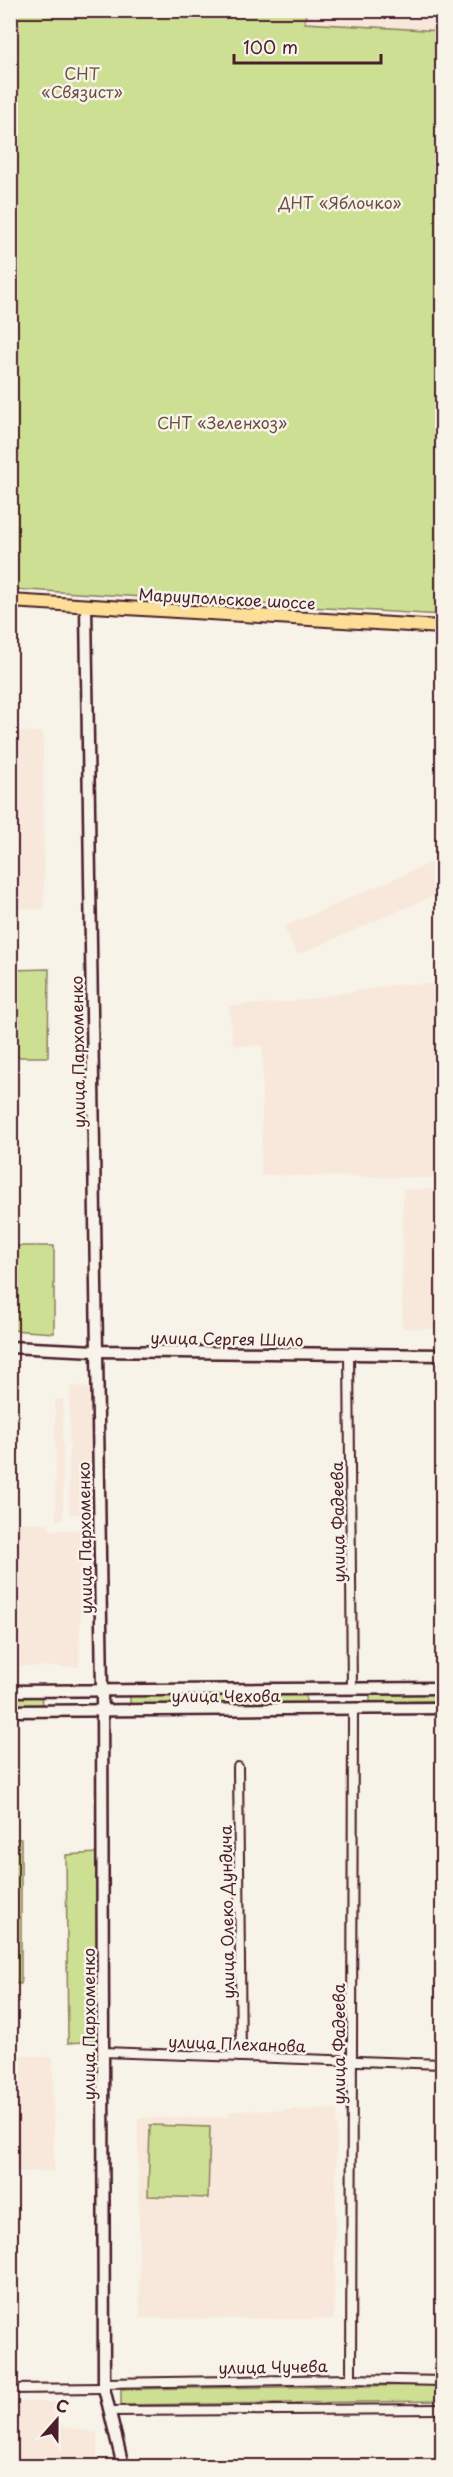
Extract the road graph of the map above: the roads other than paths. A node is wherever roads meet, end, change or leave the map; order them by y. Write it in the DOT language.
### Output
graph roads {
  1 [pos="10,601"];
  2 [pos="86,607"];
  3 [pos="442,627"];
  4 [pos="10,1347"];
  5 [pos="96,1351"];
  6 [pos="349,1354"];
  7 [pos="442,1355"];
  8 [pos="442,1688"];
  9 [pos="352,1689"];
  10 [pos="102,1690"];
  11 [pos="10,1691"];
  12 [pos="442,1708"];
  13 [pos="353,1710"];
  14 [pos="10,1711"];
  15 [pos="102,1711"];
  16 [pos="238,1767"];
  17 [pos="103,2052"];
  18 [pos="241,2057"];
  19 [pos="351,2061"];
  20 [pos="442,2064"];
  21 [pos="351,2379"];
  22 [pos="442,2381"];
  23 [pos="104,2385"];
  24 [pos="10,2388"];
  25 [pos="442,2409"];
  26 [pos="109,2411"];
  27 [pos="123,2466"];
  1 -- 2 [label="main road, Мариупольское шоссе"];
  2 -- 3 [label="main road, Мариупольское шоссе"];
  2 -- 5 [label="street, улица Пархоменко"];
  4 -- 5 [label="street, улица Сергея Шило"];
  5 -- 6 [label="street, улица Сергея Шило"];
  5 -- 10 [label="street, улица Пархоменко"];
  6 -- 7 [label="street, улица Сергея Шило"];
  6 -- 9 [label="street, улица Фадеева"];
  8 -- 9 [label="street, улица Чехова"];
  9 -- 10 [label="street, улица Чехова"];
  9 -- 13 [label="street"];
  10 -- 11 [label="street, улица Чехова"];
  10 -- 15 [label="street, улица Пархоменко"];
  12 -- 13 [label="street, улица Чехова"];
  13 -- 15 [label="street, улица Чехова"];
  13 -- 19 [label="street, улица Фадеева"];
  14 -- 15 [label="street, улица Чехова"];
  15 -- 17 [label="street, улица Пархоменко"];
  16 -- 18 [label="street, улица Олеко Дундича"];
  17 -- 18 [label="street, улица Плеханова"];
  17 -- 23 [label="street, улица Пархоменко"];
  18 -- 19 [label="street, улица Плеханова"];
  19 -- 20 [label="street, улица Плеханова"];
  19 -- 21 [label="street, улица Фадеева"];
  21 -- 22 [label="street, улица Чучева"];
  21 -- 23 [label="street, улица Чучева"];
  23 -- 24 [label="street, улица Чучева"];
  23 -- 26 [label="street, улица Пархоменко"];
  25 -- 26 [label="street"];
  26 -- 27 [label="street, улица Пархоменко"];
}
